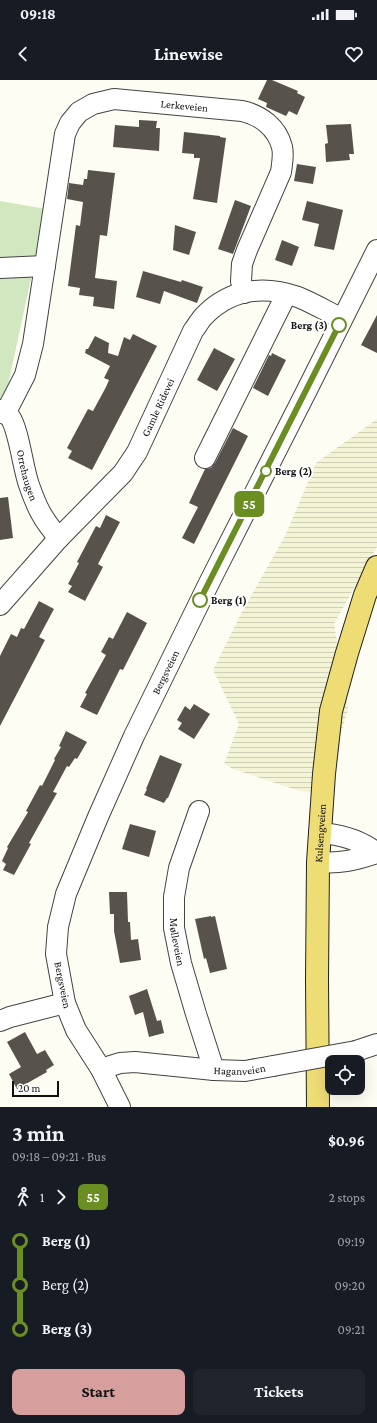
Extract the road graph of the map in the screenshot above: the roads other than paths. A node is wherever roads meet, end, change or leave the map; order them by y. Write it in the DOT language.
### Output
graph roads {
  1 [pos="377,250"];
  2 [pos="45,266"];
  3 [pos="0,268"];
  4 [pos="244,292"];
  5 [pos="286,295"];
  6 [pos="342,319"];
  7 [pos="3,412"];
  8 [pos="205,458"];
  9 [pos="59,538"];
  10 [pos="377,567"];
  11 [pos="0,605"];
  12 [pos="199,811"];
  13 [pos="319,833"];
  14 [pos="377,853"];
  15 [pos="318,862"];
  16 [pos="65,1003"];
  17 [pos="0,1021"];
  18 [pos="377,1044"];
  19 [pos="101,1069"];
  20 [pos="214,1070"];
  21 [pos="120,1107"];
  22 [pos="318,1107"];
  1 -- 6 [label="street, Bergsveien"];
  2 -- 3 [label="street"];
  2 -- 4 [label="street, Lerkeveien"];
  2 -- 7 [label="street, Lerkeveien"];
  4 -- 5 [label="street, Gamle Ridevei"];
  4 -- 9 [label="street, Gamle Ridevei"];
  5 -- 6 [label="street, Gamle Ridevei"];
  5 -- 8 [label="street"];
  6 -- 16 [label="street, Bergsveien"];
  7 -- 9 [label="street, Orrehaugen"];
  9 -- 11 [label="street, Gamle Ridevei"];
  10 -- 13 [label="main road, Kulsengveien"];
  12 -- 20 [label="street, Mølleveien"];
  13 -- 14 [label="street"];
  13 -- 15 [label="main road, Kulsengveien"];
  14 -- 15 [label="street"];
  15 -- 22 [label="main road, Kulsengveien"];
  16 -- 17 [label="street"];
  16 -- 19 [label="street, Bergsveien"];
  18 -- 20 [label="street, Haganveien, bridge"];
  19 -- 20 [label="street, Haganveien"];
  19 -- 21 [label="street, Bergsveien"];
}
